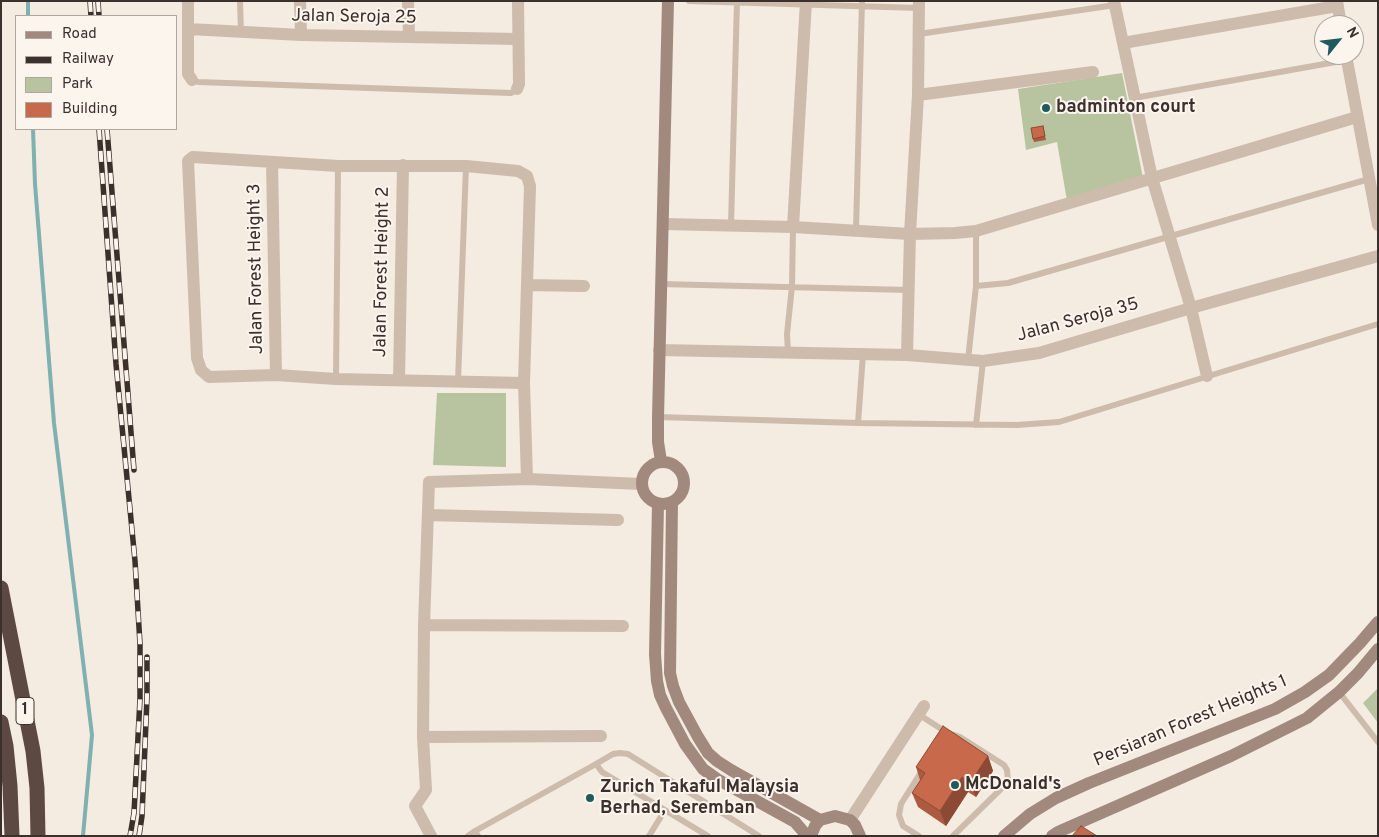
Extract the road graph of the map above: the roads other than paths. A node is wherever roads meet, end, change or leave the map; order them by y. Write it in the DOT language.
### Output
graph roads {
  1 [pos="188,1"];
  2 [pos="240,1"];
  3 [pos="300,1"];
  4 [pos="408,1"];
  5 [pos="518,1"];
  6 [pos="668,1"];
  7 [pos="689,1"];
  8 [pos="737,2"];
  9 [pos="806,3"];
  10 [pos="1115,3"];
  11 [pos="862,4"];
  12 [pos="919,4"];
  13 [pos="1337,4"];
  14 [pos="189,29"];
  15 [pos="241,33"];
  16 [pos="919,34"];
  17 [pos="301,35"];
  18 [pos="409,37"];
  19 [pos="518,39"];
  20 [pos="1123,43"];
  21 [pos="1314,63"];
  22 [pos="1347,65"];
  23 [pos="1093,72"];
  24 [pos="192,80"];
  25 [pos="517,89"];
  26 [pos="918,95"];
  27 [pos="1134,98"];
  28 [pos="1357,116"];
  29 [pos="272,162"];
  30 [pos="403,165"];
  31 [pos="338,166"];
  32 [pos="466,166"];
  33 [pos="1152,178"];
  34 [pos="1370,179"];
  35 [pos="664,224"];
  36 [pos="1378,224"];
  37 [pos="731,225"];
  38 [pos="793,227"];
  39 [pos="856,230"];
  40 [pos="976,231"];
  41 [pos="910,234"];
  42 [pos="1170,237"];
  43 [pos="1378,256"];
  44 [pos="660,284"];
  45 [pos="528,285"];
  46 [pos="584,286"];
  47 [pos="792,286"];
  48 [pos="976,286"];
  49 [pos="909,290"];
  50 [pos="1191,308"];
  51 [pos="1378,324"];
  52 [pos="659,350"];
  53 [pos="788,352"];
  54 [pos="863,354"];
  55 [pos="907,355"];
  56 [pos="968,360"];
  57 [pos="983,361"];
  58 [pos="276,375"];
  59 [pos="1207,376"];
  60 [pos="336,378"];
  61 [pos="398,380"];
  62 [pos="458,381"];
  63 [pos="524,383"];
  64 [pos="658,417"];
  65 [pos="858,423"];
  66 [pos="976,425"];
  67 [pos="661,461"];
  68 [pos="527,479"];
  69 [pos="641,484"];
  70 [pos="672,502"];
  71 [pos="658,504"];
  72 [pos="428,515"];
  73 [pos="618,520"];
  74 [pos="1,588"];
  75 [pos="1378,622"];
  76 [pos="424,625"];
  77 [pos="623,626"];
  78 [pos="1378,649"];
  79 [pos="1339,692"];
  80 [pos="921,710"];
  81 [pos="1,722"];
  82 [pos="946,732"];
  83 [pos="423,736"];
  84 [pos="601,736"];
  85 [pos="941,740"];
  86 [pos="1378,742"];
  87 [pos="596,764"];
  88 [pos="926,764"];
  89 [pos="666,810"];
  90 [pos="820,820"];
  91 [pos="850,820"];
  92 [pos="476,834"];
  93 [pos="12,836"];
  94 [pos="38,836"];
  95 [pos="431,836"];
  96 [pos="468,836"];
  97 [pos="650,836"];
  98 [pos="708,836"];
  99 [pos="758,836"];
  100 [pos="809,836"];
  101 [pos="860,836"];
  102 [pos="918,836"];
  103 [pos="953,836"];
  104 [pos="1004,836"];
  105 [pos="1052,836"];
  1 -- 14 [label="street"];
  2 -- 15 [label="lane"];
  3 -- 17 [label="street"];
  4 -- 18 [label="street"];
  5 -- 19 [label="street"];
  6 -- 35 [label="street"];
  7 -- 8 [label="lane"];
  8 -- 9 [label="lane"];
  8 -- 37 [label="lane"];
  9 -- 11 [label="lane"];
  9 -- 38 [label="street"];
  10 -- 16 [label="lane"];
  10 -- 20 [label="street"];
  11 -- 12 [label="lane"];
  11 -- 39 [label="lane"];
  12 -- 16 [label="street"];
  13 -- 20 [label="street"];
  14 -- 15 [label="street, Jalan Seroja 25"];
  14 -- 24 [label="street"];
  15 -- 17 [label="street, Jalan Seroja 25"];
  16 -- 26 [label="street"];
  17 -- 18 [label="street, Jalan Seroja 25"];
  18 -- 19 [label="street, Jalan Seroja 25"];
  19 -- 25 [label="street"];
  20 -- 27 [label="street"];
  21 -- 27 [label="lane"];
  22 -- 28 [label="street"];
  23 -- 26 [label="street"];
  24 -- 25 [label="lane"];
  26 -- 41 [label="street"];
  27 -- 33 [label="street"];
  28 -- 33 [label="street"];
  28 -- 34 [label="street"];
  29 -- 31 [label="street"];
  29 -- 58 [label="street, Jalan Forest Height 3"];
  29 -- 58 [label="street"];
  30 -- 31 [label="street"];
  30 -- 32 [label="street"];
  30 -- 61 [label="street, Jalan Forest Height 2"];
  31 -- 60 [label="lane"];
  32 -- 45 [label="street"];
  32 -- 62 [label="lane"];
  33 -- 40 [label="street"];
  33 -- 42 [label="street"];
  34 -- 36 [label="street"];
  34 -- 42 [label="lane"];
  35 -- 37 [label="street"];
  35 -- 44 [label="street"];
  37 -- 38 [label="street"];
  38 -- 39 [label="street"];
  38 -- 47 [label="lane"];
  39 -- 41 [label="street"];
  40 -- 41 [label="street"];
  40 -- 48 [label="lane"];
  41 -- 49 [label="street"];
  42 -- 48 [label="lane"];
  42 -- 50 [label="street"];
  43 -- 50 [label="street, Jalan Seroja 35"];
  44 -- 47 [label="lane"];
  44 -- 52 [label="street"];
  45 -- 46 [label="street"];
  45 -- 63 [label="street"];
  47 -- 49 [label="lane"];
  47 -- 53 [label="lane"];
  48 -- 56 [label="lane"];
  49 -- 55 [label="street"];
  50 -- 57 [label="street, Jalan Seroja 35"];
  50 -- 59 [label="street"];
  51 -- 59 [label="lane"];
  52 -- 53 [label="street, Jalan Seroja 35"];
  52 -- 64 [label="street"];
  53 -- 54 [label="street, Jalan Seroja 35"];
  54 -- 55 [label="street, Jalan Seroja 35"];
  54 -- 65 [label="lane"];
  55 -- 56 [label="street, Jalan Seroja 35"];
  56 -- 57 [label="street, Jalan Seroja 35"];
  57 -- 66 [label="lane"];
  58 -- 60 [label="street"];
  59 -- 66 [label="lane"];
  60 -- 61 [label="street"];
  61 -- 62 [label="street"];
  62 -- 63 [label="street"];
  63 -- 68 [label="street"];
  64 -- 65 [label="lane"];
  64 -- 67 [label="street"];
  65 -- 66 [label="lane"];
  67 -- 69 [label="street"];
  67 -- 70 [label="street"];
  68 -- 69 [label="street"];
  68 -- 72 [label="street"];
  69 -- 71 [label="street"];
  70 -- 71 [label="street"];
  70 -- 90 [label="street"];
  71 -- 100 [label="street"];
  72 -- 73 [label="street"];
  72 -- 76 [label="street"];
  74 -- 94 [label="highway, 1"];
  75 -- 104 [label="street, Persiaran Forest Heights 1"];
  76 -- 77 [label="street"];
  76 -- 83 [label="street"];
  78 -- 79 [label="street"];
  79 -- 86 [label="lane"];
  79 -- 105 [label="street"];
  80 -- 82 [label="lane"];
  80 -- 91 [label="street"];
  81 -- 93 [label="highway, 1"];
  82 -- 85 [label="lane"];
  82 -- 103 [label="lane"];
  83 -- 84 [label="street"];
  83 -- 95 [label="street"];
  87 -- 89 [label="lane"];
  87 -- 92 [label="lane"];
  87 -- 99 [label="lane"];
  88 -- 102 [label="lane"];
  89 -- 97 [label="lane"];
  89 -- 98 [label="lane"];
  90 -- 91 [label="street"];
  90 -- 100 [label="street"];
  91 -- 101 [label="street"];
  92 -- 96 [label="lane"];
}
